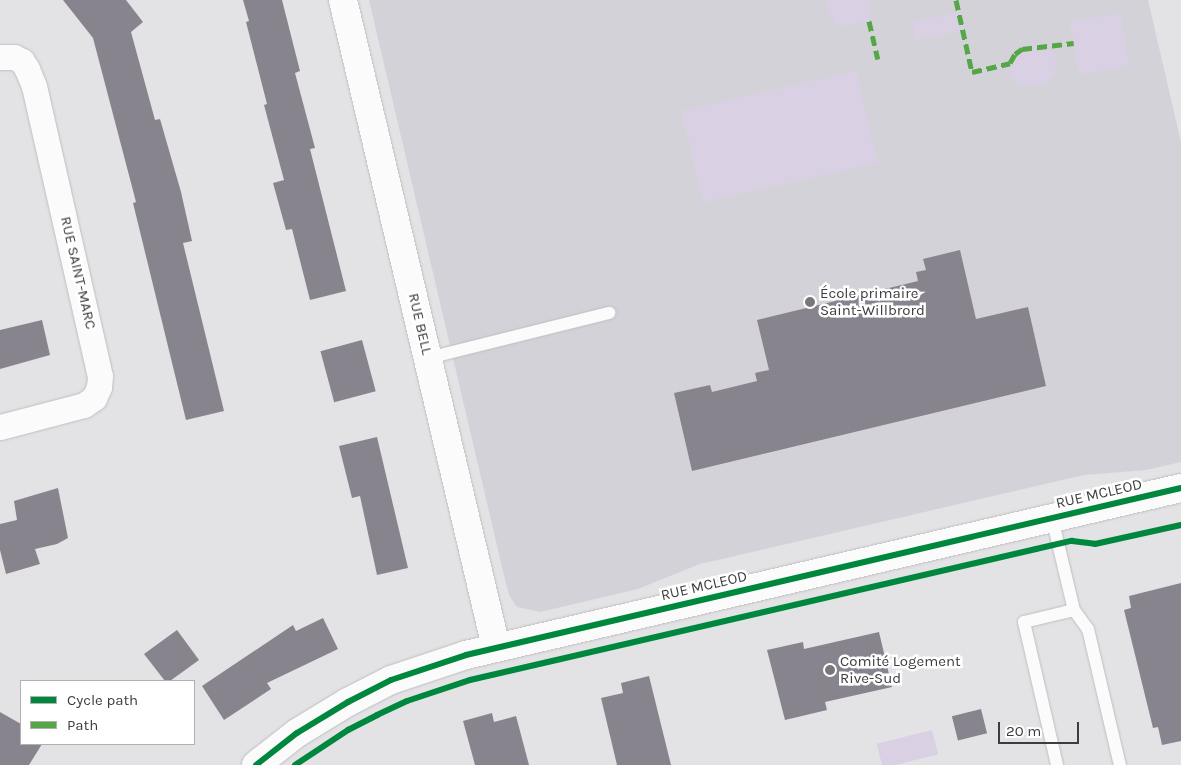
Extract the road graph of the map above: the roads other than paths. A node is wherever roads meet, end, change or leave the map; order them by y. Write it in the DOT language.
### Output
graph roads {
  1 [pos="343,0"];
  2 [pos="7,57"];
  3 [pos="609,313"];
  4 [pos="428,358"];
  5 [pos="0,427"];
  6 [pos="1181,488"];
  7 [pos="1052,518"];
  8 [pos="1074,610"];
  9 [pos="496,647"];
  10 [pos="256,765"];
  11 [pos="1057,765"];
  12 [pos="1120,765"];
  1 -- 4 [label="street, RUE BELL"];
  2 -- 5 [label="street, RUE SAINT-MARC"];
  3 -- 4 [label="lane"];
  4 -- 9 [label="street, RUE BELL"];
  6 -- 7 [label="street, RUE MCLEOD"];
  7 -- 8 [label="lane"];
  7 -- 9 [label="street, RUE MCLEOD"];
  8 -- 11 [label="lane"];
  8 -- 12 [label="lane"];
  9 -- 10 [label="street, RUE MCLEOD"];
}
